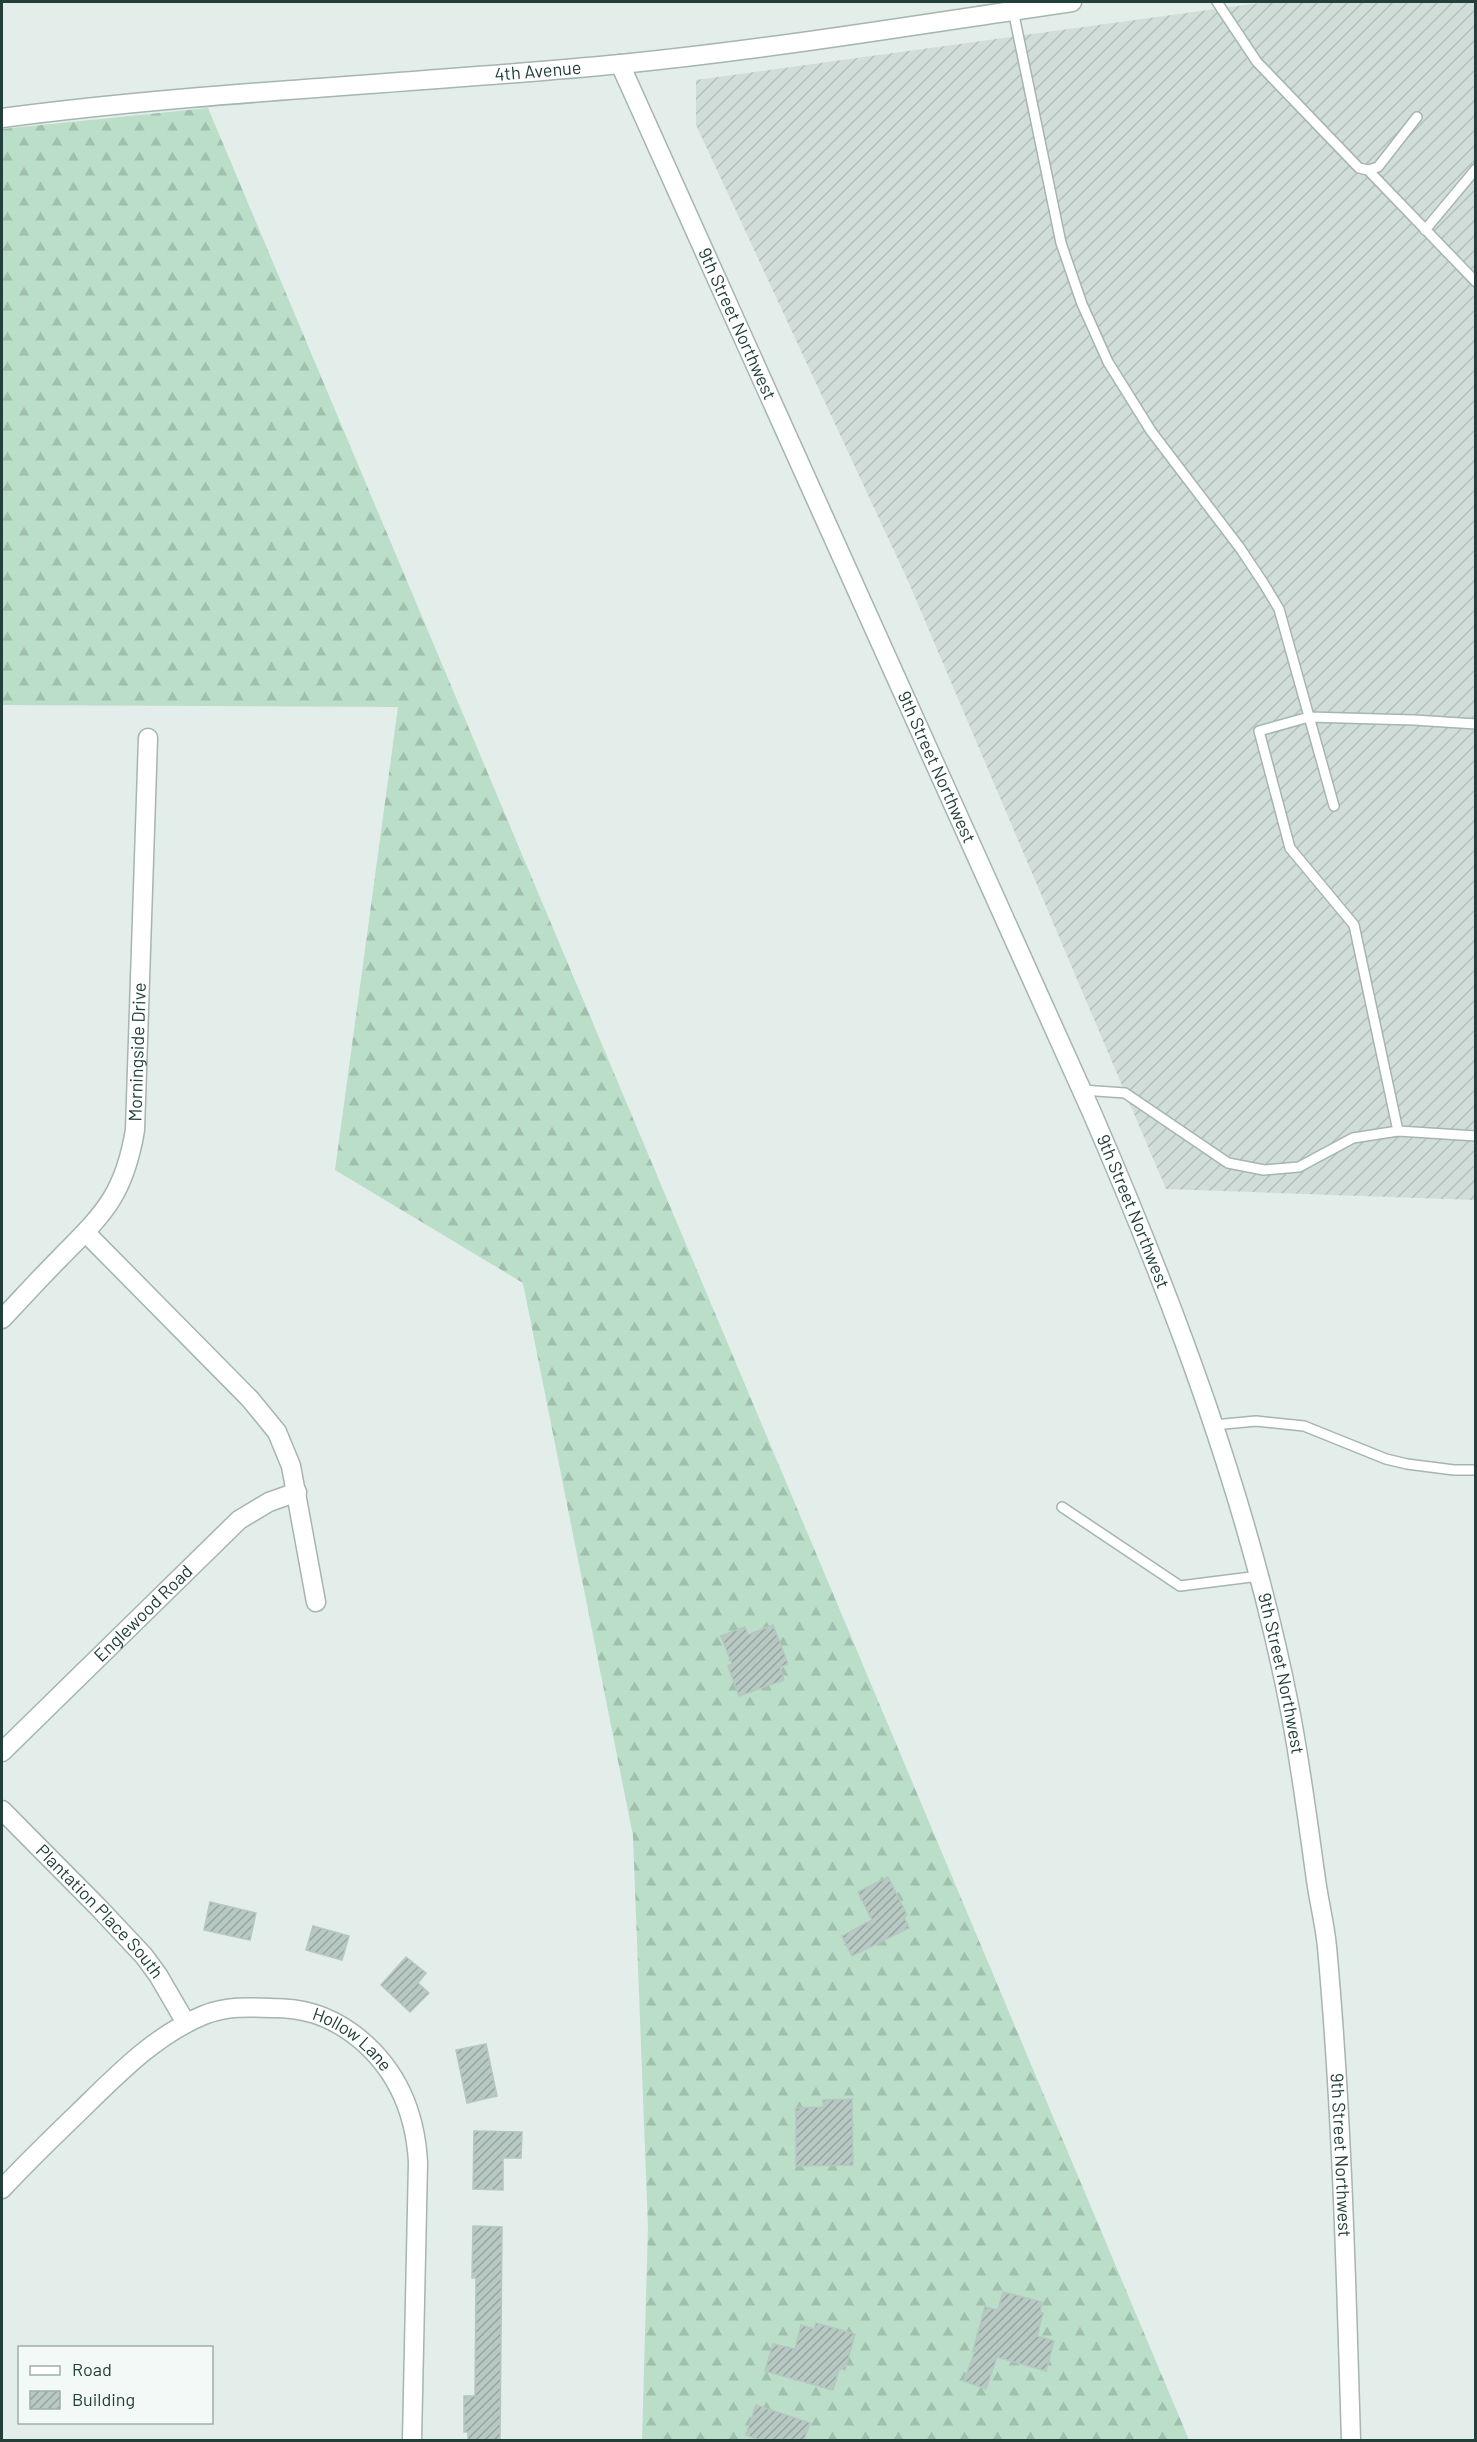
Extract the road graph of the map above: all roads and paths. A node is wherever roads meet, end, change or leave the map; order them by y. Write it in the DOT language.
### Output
graph roads {
  1 [pos="1072,2"];
  2 [pos="1217,2"];
  3 [pos="1013,10"];
  4 [pos="620,64"];
  5 [pos="1417,117"];
  6 [pos="2,118"];
  7 [pos="1476,169"];
  8 [pos="1368,170"];
  9 [pos="1425,230"];
  10 [pos="1476,282"];
  11 [pos="1309,717"];
  12 [pos="1476,724"];
  13 [pos="148,738"];
  14 [pos="1334,806"];
  15 [pos="1082,1090"];
  16 [pos="1398,1131"];
  17 [pos="1476,1136"];
  18 [pos="86,1233"];
  19 [pos="2,1319"];
  20 [pos="1214,1425"];
  21 [pos="1476,1470"];
  22 [pos="297,1492"];
  23 [pos="1062,1507"];
  24 [pos="1259,1575"];
  25 [pos="316,1602"];
  26 [pos="2,1752"];
  27 [pos="2,1810"];
  28 [pos="186,2023"];
  29 [pos="2,2188"];
  30 [pos="412,2440"];
  31 [pos="1351,2440"];
  1 -- 3 [label="street, 4th Avenue"];
  2 -- 8 [label="lane"];
  3 -- 4 [label="street, 4th Avenue"];
  3 -- 11 [label="lane"];
  4 -- 6 [label="street, 4th Avenue"];
  4 -- 15 [label="street, 9th Street Northwest"];
  5 -- 8 [label="lane"];
  7 -- 9 [label="lane"];
  8 -- 9 [label="lane"];
  9 -- 10 [label="lane"];
  11 -- 12 [label="lane"];
  11 -- 14 [label="lane"];
  11 -- 16 [label="lane"];
  13 -- 18 [label="street, Morningside Drive"];
  15 -- 16 [label="lane"];
  15 -- 20 [label="street, 9th Street Northwest"];
  16 -- 17 [label="lane"];
  18 -- 19 [label="street, Morningside Drive"];
  18 -- 22 [label="street"];
  20 -- 21 [label="lane"];
  20 -- 24 [label="street, 9th Street Northwest"];
  22 -- 25 [label="street"];
  22 -- 26 [label="street, Englewood Road"];
  23 -- 24 [label="lane"];
  24 -- 31 [label="street, 9th Street Northwest"];
  27 -- 28 [label="street, Plantation Place South"];
  28 -- 29 [label="street, Hollow Lane"];
  28 -- 30 [label="street, Hollow Lane"];
}
